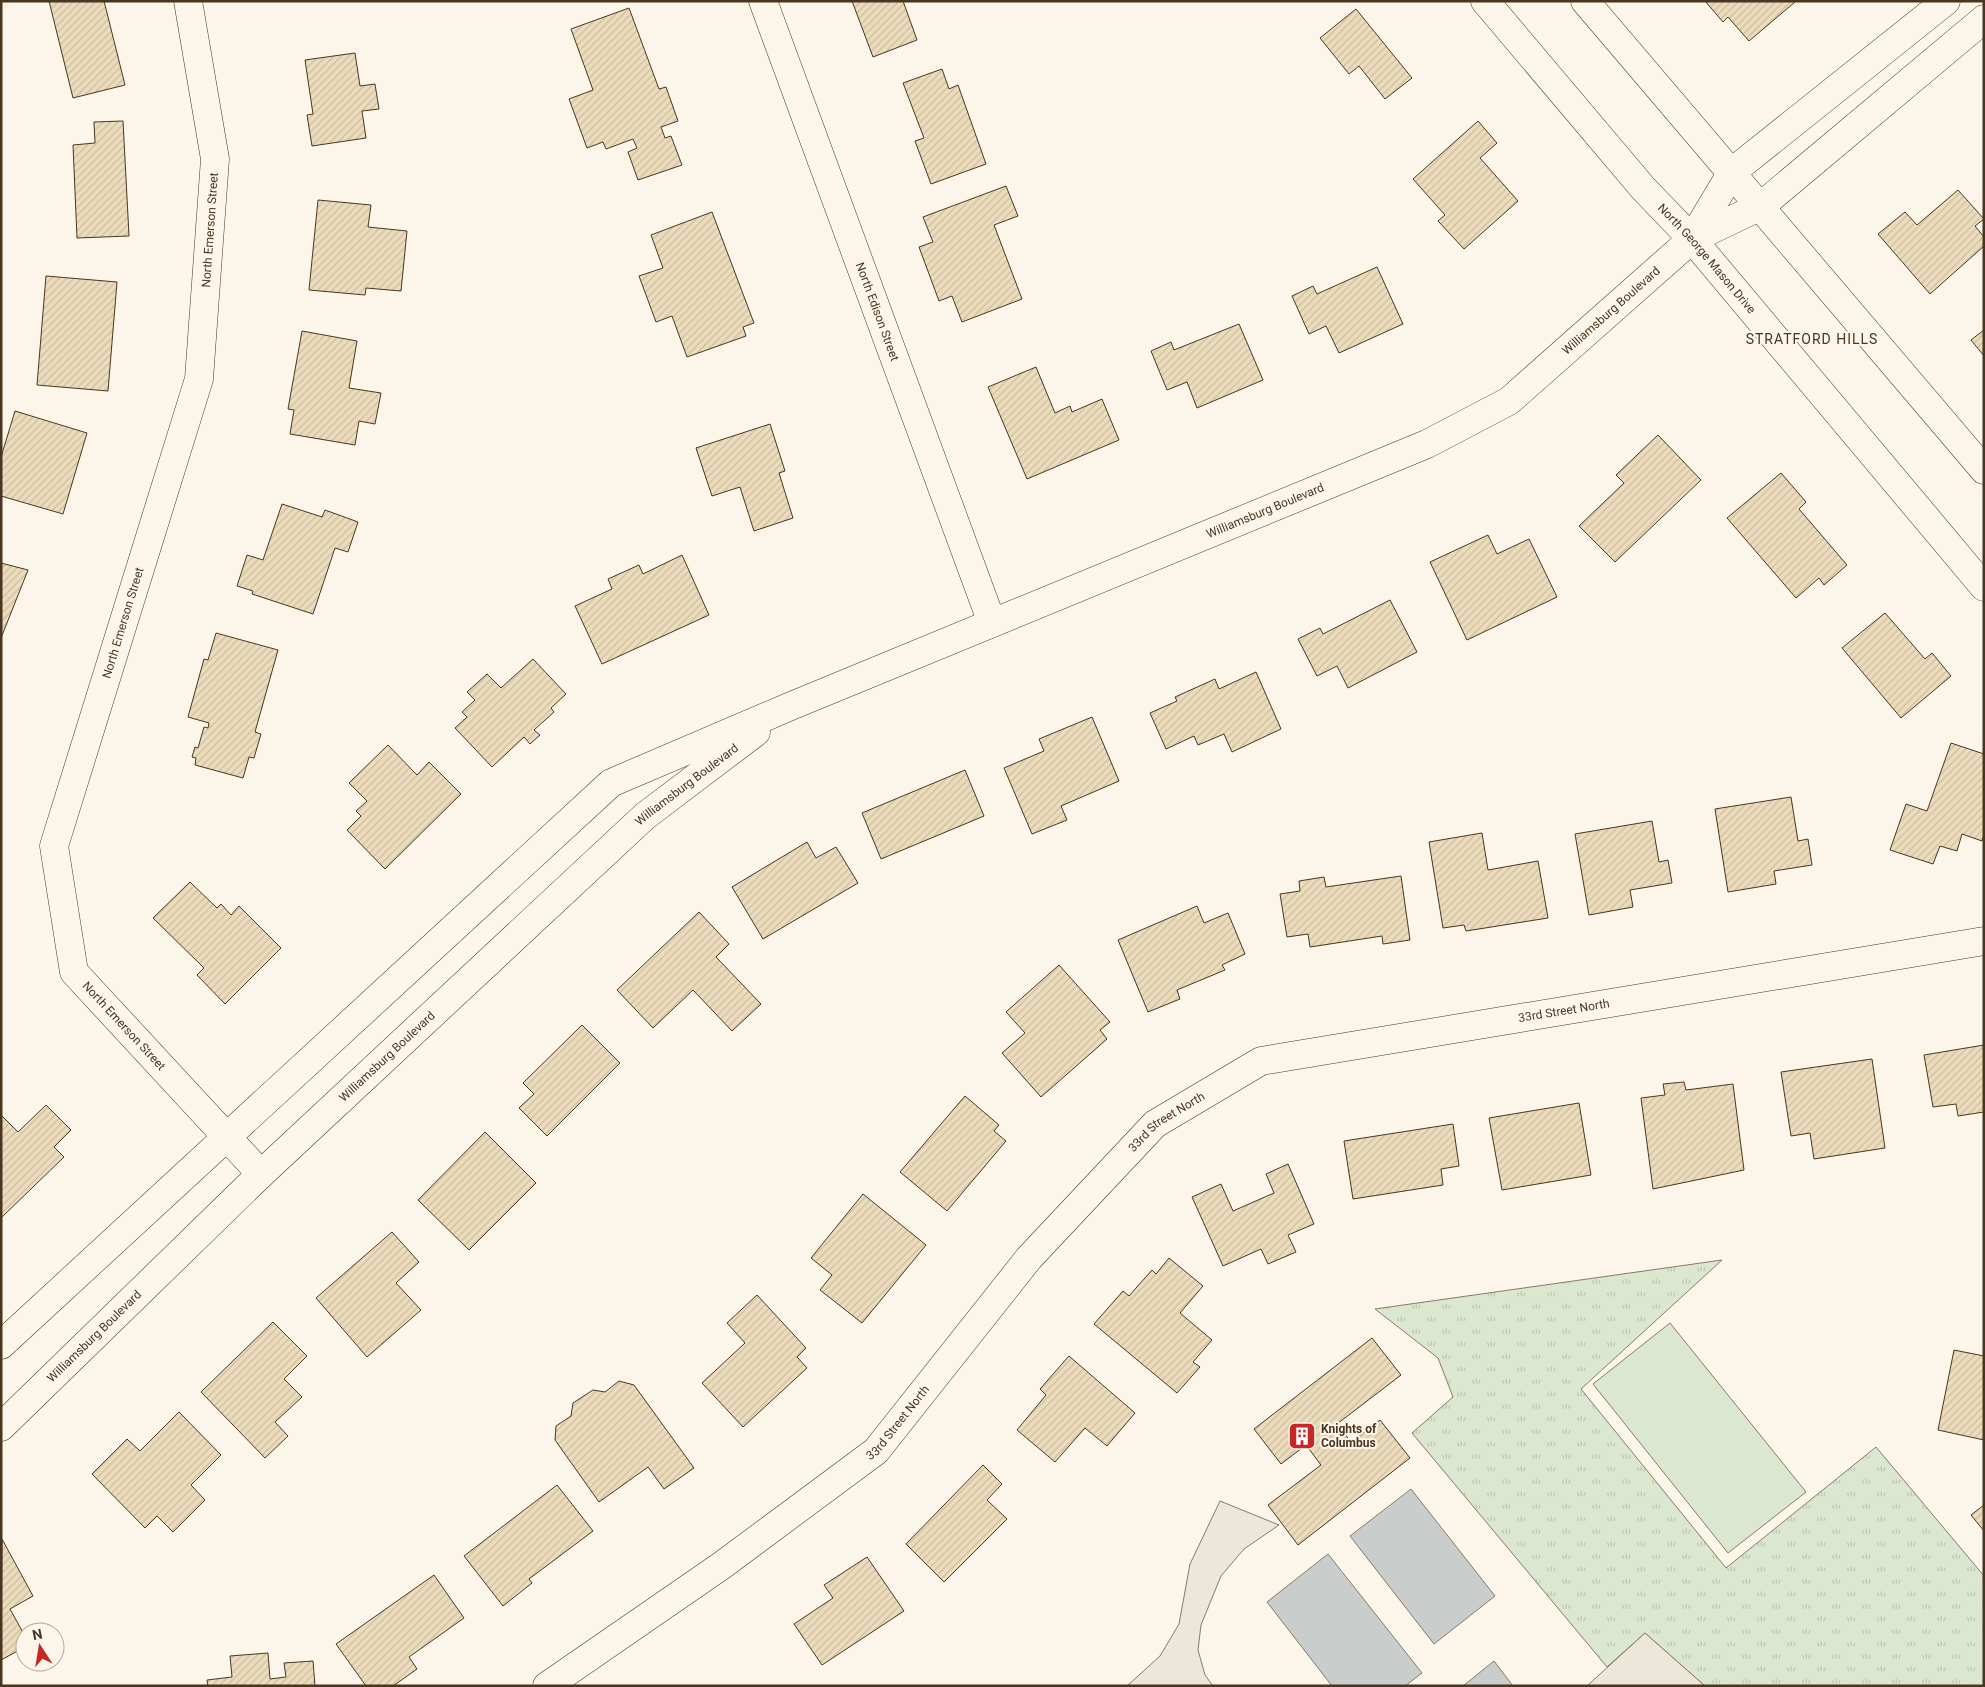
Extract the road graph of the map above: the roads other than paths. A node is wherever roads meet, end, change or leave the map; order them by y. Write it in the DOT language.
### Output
graph roads {
  1 [pos="188,1"];
  2 [pos="762,1"];
  3 [pos="1485,1"];
  4 [pos="1585,1"];
  5 [pos="1946,1"];
  6 [pos="1984,19"];
  7 [pos="1732,172"];
  8 [pos="1761,206"];
  9 [pos="1692,239"];
  10 [pos="1984,470"];
  11 [pos="1984,587"];
  12 [pos="992,623"];
  13 [pos="791,706"];
  14 [pos="1984,941"];
  15 [pos="227,1138"];
  16 [pos="262,1174"];
  17 [pos="1,1345"];
  18 [pos="1,1427"];
  19 [pos="547,1686"];
  1 -- 15 [label="street, North Emerson Street"];
  2 -- 12 [label="street, North Edison Street"];
  3 -- 9 [label="street, North George Mason Drive"];
  4 -- 7 [label="street"];
  5 -- 7 [label="street, Williamsburg Boulevard"];
  6 -- 8 [label="street, Williamsburg Boulevard"];
  7 -- 8 [label="street"];
  7 -- 9 [label="street, Williamsburg Boulevard"];
  8 -- 9 [label="street, Williamsburg Boulevard"];
  8 -- 10 [label="street"];
  9 -- 11 [label="street, North George Mason Drive"];
  9 -- 12 [label="street, Williamsburg Boulevard"];
  12 -- 13 [label="street, Williamsburg Boulevard"];
  13 -- 15 [label="street, Williamsburg Boulevard"];
  13 -- 16 [label="street, Williamsburg Boulevard"];
  14 -- 19 [label="street, 33rd Street North"];
  15 -- 16 [label="street, North Emerson Street"];
  15 -- 17 [label="street, Williamsburg Boulevard"];
  16 -- 18 [label="street, Williamsburg Boulevard"];
}
